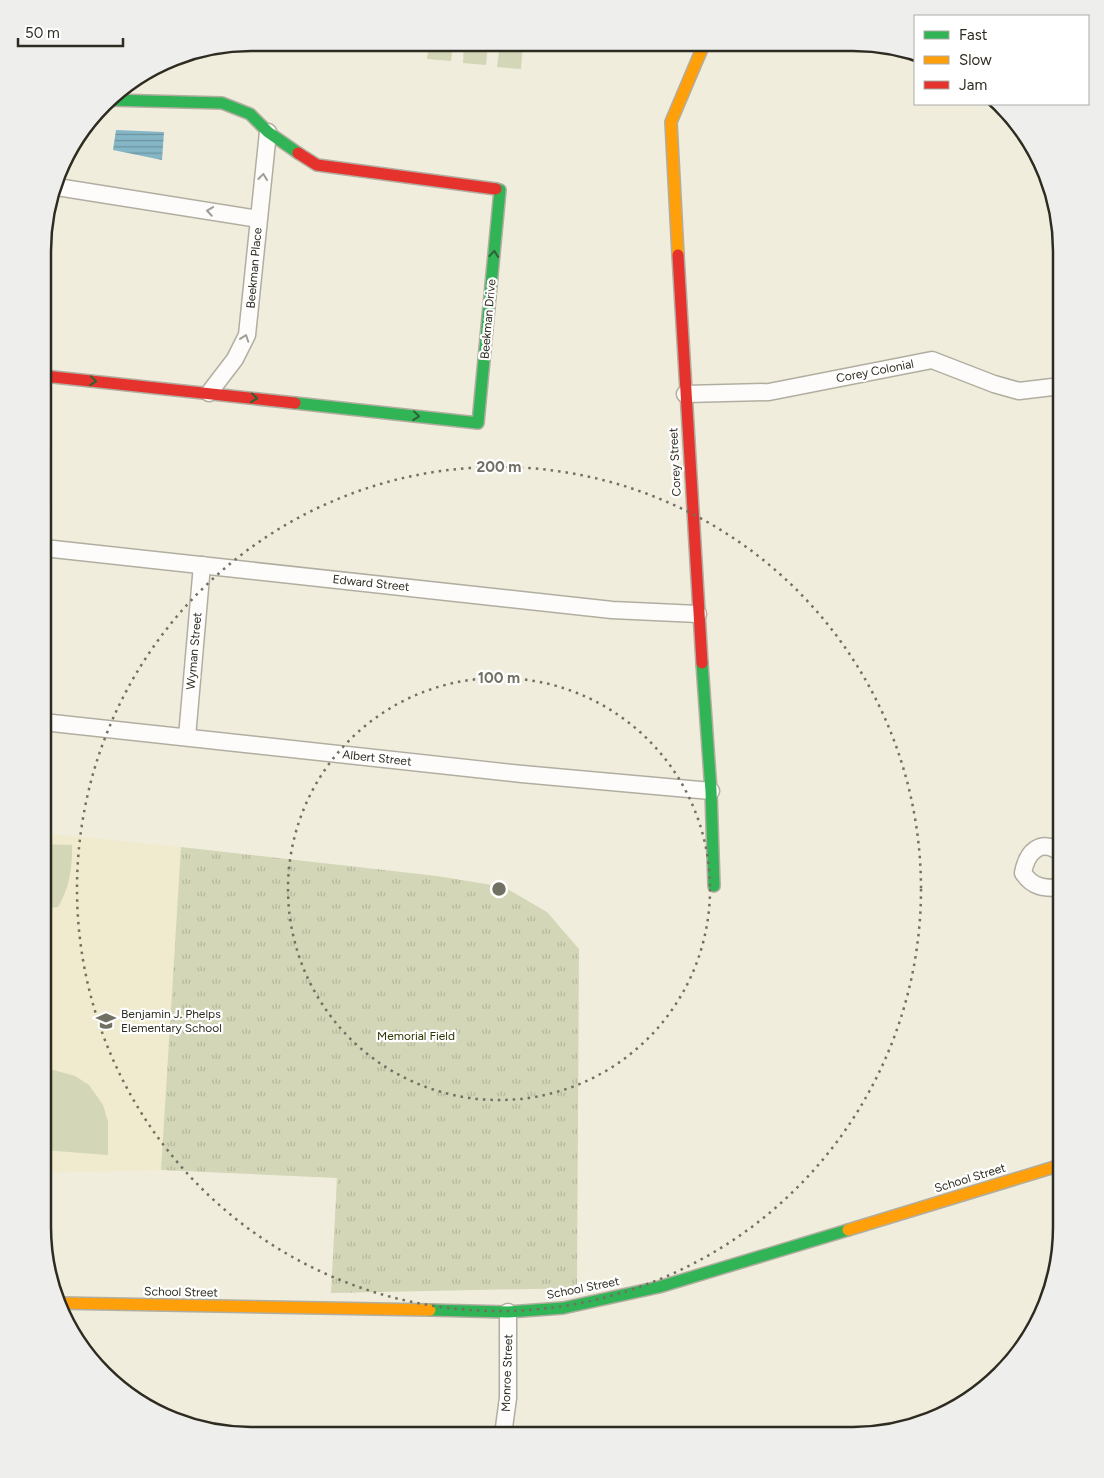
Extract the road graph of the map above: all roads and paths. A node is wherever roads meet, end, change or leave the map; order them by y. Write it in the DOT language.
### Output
graph roads {
  1 [pos="701,51"];
  2 [pos="120,100"];
  3 [pos="268,132"];
  4 [pos="62,188"];
  5 [pos="258,219"];
  6 [pos="51,377"];
  7 [pos="1053,387"];
  8 [pos="209,393"];
  9 [pos="685,394"];
  10 [pos="51,549"];
  11 [pos="202,565"];
  12 [pos="698,614"];
  13 [pos="51,723"];
  14 [pos="187,737"];
  15 [pos="711,791"];
  16 [pos="1053,848"];
  17 [pos="714,886"];
  18 [pos="1053,888"];
  19 [pos="1053,1167"];
  20 [pos="68,1306"];
  21 [pos="508,1312"];
  22 [pos="504,1427"];
  1 -- 9 [label="street, Corey Street"];
  2 -- 3 [label="street, Beekman Drive"];
  5 -- 3 [label="street, Beekman Place, one-way"];
  8 -- 3 [label="street, Beekman Drive, one-way"];
  5 -- 4 [label="street, one-way"];
  8 -- 5 [label="street, Beekman Place, one-way"];
  6 -- 8 [label="street, Beekman Drive, one-way"];
  7 -- 9 [label="street, Corey Colonial"];
  9 -- 12 [label="street, Corey Street"];
  10 -- 11 [label="street, Edward Street"];
  11 -- 12 [label="street, Edward Street"];
  11 -- 14 [label="street, Wyman Street"];
  12 -- 15 [label="street, Corey Street"];
  13 -- 14 [label="street, Albert Street"];
  14 -- 15 [label="street, Albert Street"];
  15 -- 17 [label="street, Corey Street"];
  16 -- 18 [label="street"];
  19 -- 21 [label="street, School Street"];
  20 -- 21 [label="street, School Street"];
  21 -- 22 [label="street, Monroe Street"];
}
